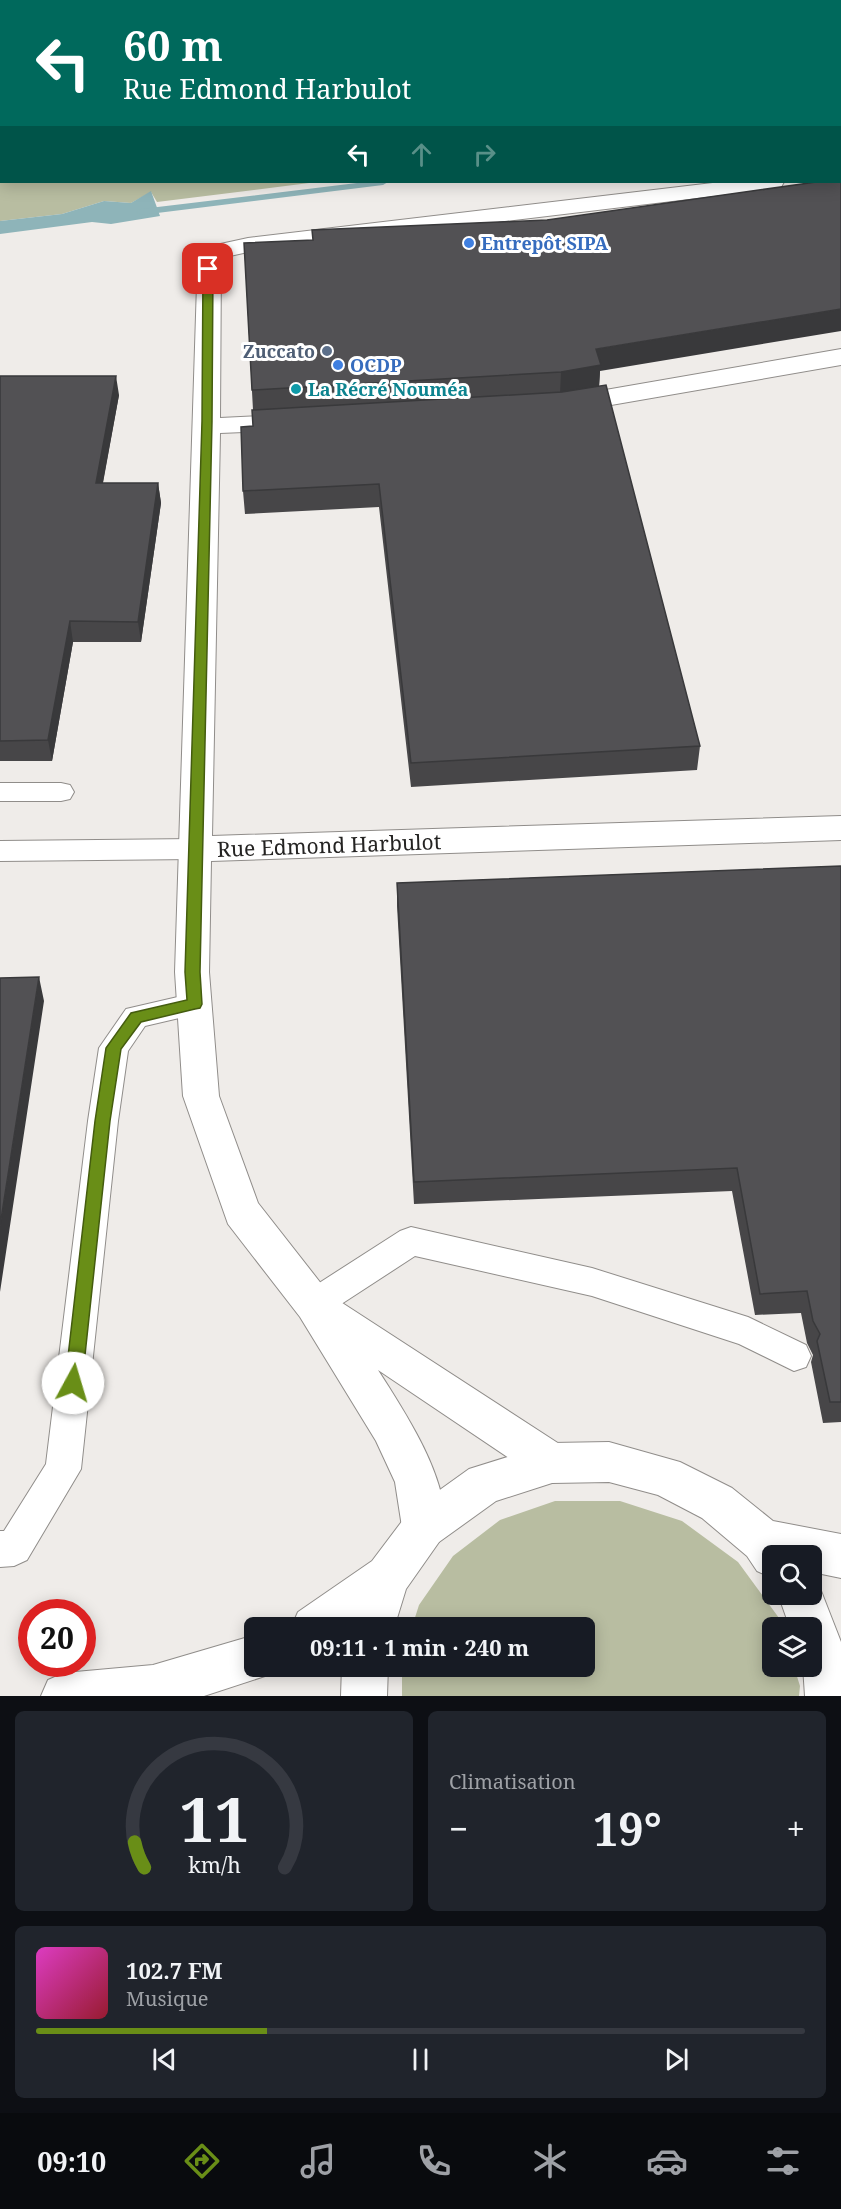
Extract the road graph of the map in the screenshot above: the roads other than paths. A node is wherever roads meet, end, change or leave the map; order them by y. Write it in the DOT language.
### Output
graph roads {
  1 [pos="765,183"];
  2 [pos="841,357"];
  3 [pos="537,407"];
  4 [pos="327,420"];
  5 [pos="207,426"];
  6 [pos="0,792"];
  7 [pos="61,792"];
  8 [pos="841,828"];
  9 [pos="195,849"];
  10 [pos="0,851"];
  11 [pos="195,1004"];
  12 [pos="315,1304"];
  13 [pos="794,1356"];
  14 [pos="552,1462"];
  15 [pos="424,1527"];
  16 [pos="765,1545"];
  17 [pos="0,1549"];
  18 [pos="822,1554"];
  19 [pos="841,1556"];
  20 [pos="388,1577"];
  21 [pos="804,1605"];
  22 [pos="330,1617"];
  23 [pos="375,1617"];
  24 [pos="244,1661"];
  25 [pos="365,1677"];
  26 [pos="64,1696"];
  27 [pos="364,1696"];
  28 [pos="828,1696"];
  1 -- 5 [label="street"];
  2 -- 3 [label="street"];
  4 -- 5 [label="street"];
  5 -- 9 [label="street"];
  6 -- 7 [label="lane"];
  8 -- 9 [label="street, Rue Edmond Harbulot"];
  9 -- 10 [label="lane"];
  9 -- 11 [label="street, Rue Edmond Harbulot"];
  11 -- 12 [label="street, Rue Edmond Harbulot"];
  11 -- 17 [label="lane"];
  12 -- 13 [label="lane"];
  12 -- 14 [label="street"];
  12 -- 15 [label="street, Rue Edmond Harbulot"];
  14 -- 15 [label="street"];
  14 -- 16 [label="street"];
  15 -- 20 [label="street"];
  18 -- 19 [label="street"];
  20 -- 22 [label="street"];
  20 -- 23 [label="street"];
  21 -- 28 [label="street"];
  24 -- 26 [label="street"];
  25 -- 27 [label="street"];
}
